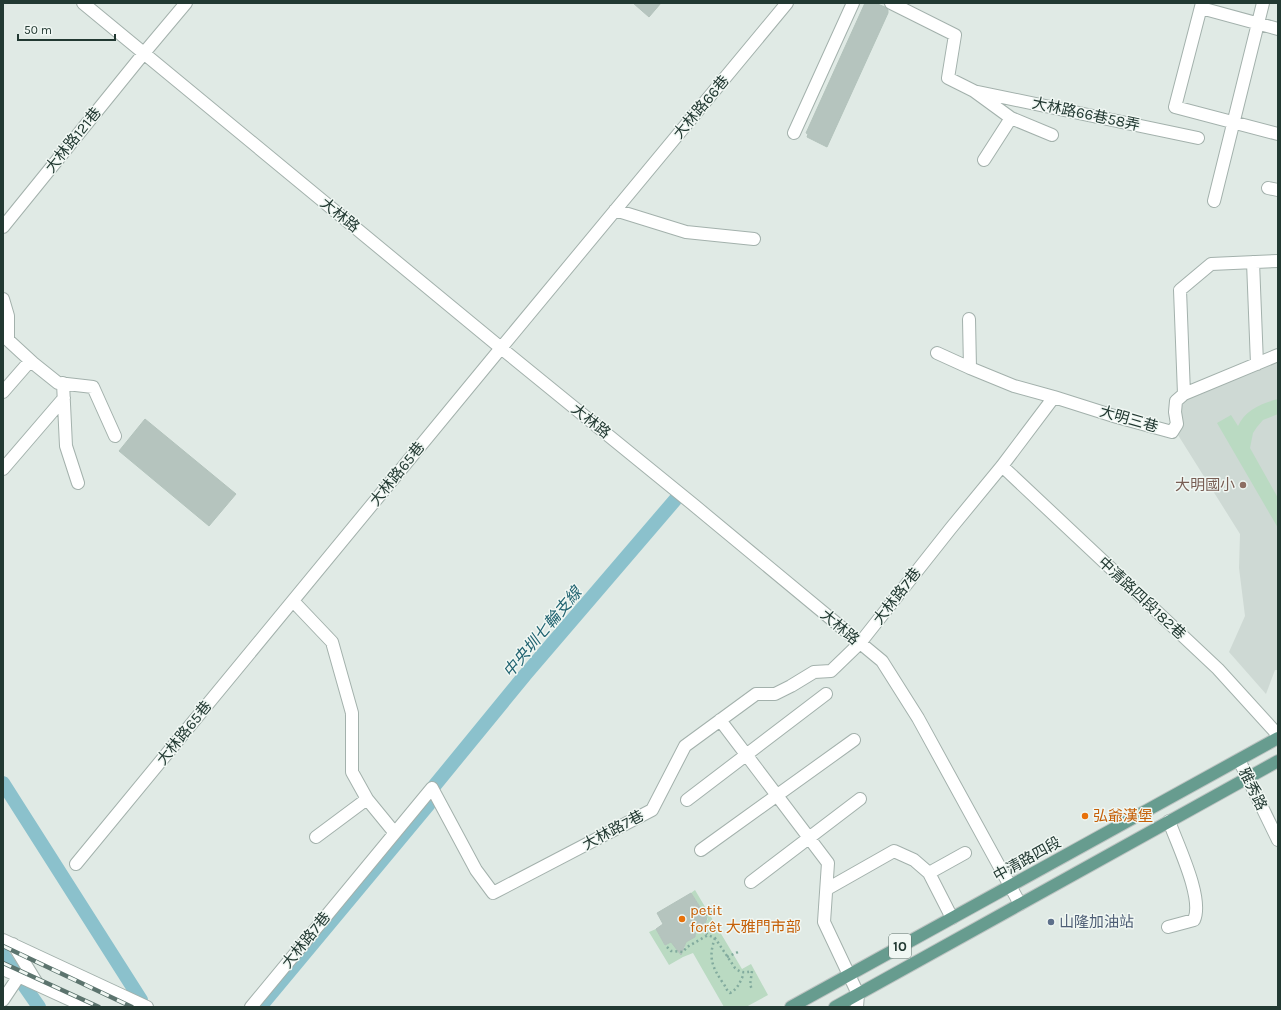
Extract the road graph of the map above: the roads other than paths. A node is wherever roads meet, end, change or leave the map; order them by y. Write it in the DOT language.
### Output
graph roads {
  1 [pos="83,3"];
  2 [pos="186,3"];
  3 [pos="787,3"];
  4 [pos="853,3"];
  5 [pos="891,3"];
  6 [pos="1263,3"];
  7 [pos="1202,6"];
  8 [pos="1258,23"];
  9 [pos="1278,29"];
  10 [pos="144,53"];
  11 [pos="974,91"];
  12 [pos="1011,118"];
  13 [pos="1233,122"];
  14 [pos="1277,130"];
  15 [pos="794,133"];
  16 [pos="1052,135"];
  17 [pos="1198,138"];
  18 [pos="984,160"];
  19 [pos="1214,201"];
  20 [pos="615,210"];
  21 [pos="3,227"];
  22 [pos="754,239"];
  23 [pos="1278,261"];
  24 [pos="1253,262"];
  25 [pos="3,299"];
  26 [pos="969,319"];
  27 [pos="501,348"];
  28 [pos="937,353"];
  29 [pos="1278,356"];
  30 [pos="30,361"];
  31 [pos="1257,364"];
  32 [pos="970,368"];
  33 [pos="63,383"];
  34 [pos="3,392"];
  35 [pos="1184,394"];
  36 [pos="1054,397"];
  37 [pos="64,398"];
  38 [pos="115,436"];
  39 [pos="1002,466"];
  40 [pos="3,469"];
  41 [pos="78,482"];
  42 [pos="293,601"];
  43 [pos="860,643"];
  44 [pos="826,694"];
  45 [pos="720,720"];
  46 [pos="1278,735"];
  47 [pos="1278,738"];
  48 [pos="854,740"];
  49 [pos="746,755"];
  50 [pos="1239,760"];
  51 [pos="1278,761"];
  52 [pos="1247,778"];
  53 [pos="777,796"];
  54 [pos="367,799"];
  55 [pos="860,799"];
  56 [pos="687,800"];
  57 [pos="1169,821"];
  58 [pos="394,832"];
  59 [pos="316,837"];
  60 [pos="809,838"];
  61 [pos="1278,840"];
  62 [pos="701,850"];
  63 [pos="965,853"];
  64 [pos="76,864"];
  65 [pos="929,873"];
  66 [pos="751,882"];
  67 [pos="1010,886"];
  68 [pos="827,889"];
  69 [pos="1020,904"];
  70 [pos="952,918"];
  71 [pos="1168,927"];
  72 [pos="8,942"];
  73 [pos="3,969"];
  74 [pos="849,975"];
  75 [pos="19,976"];
  76 [pos="38,985"];
  77 [pos="858,994"];
  78 [pos="3,1000"];
  79 [pos="86,1007"];
  80 [pos="147,1007"];
  81 [pos="251,1007"];
  82 [pos="791,1007"];
  83 [pos="834,1007"];
  84 [pos="857,1007"];
  1 -- 10 [label="street, 大林路"];
  2 -- 10 [label="street, 大林路121巷"];
  3 -- 20 [label="street, 大林路66巷"];
  4 -- 15 [label="street"];
  5 -- 11 [label="street, 大林路66巷58弄"];
  6 -- 8 [label="street"];
  7 -- 8 [label="street"];
  7 -- 13 [label="street"];
  8 -- 9 [label="street"];
  8 -- 13 [label="street"];
  10 -- 21 [label="street, 大林路121巷"];
  10 -- 27 [label="street, 大林路"];
  11 -- 12 [label="street, 大林路66巷58弄"];
  11 -- 17 [label="street, 大林路66巷58弄"];
  12 -- 16 [label="street, 大林路66巷58弄"];
  12 -- 18 [label="street, 大林路66巷58弄"];
  13 -- 14 [label="street"];
  13 -- 19 [label="street"];
  20 -- 22 [label="street"];
  20 -- 27 [label="street, 大林路66巷"];
  23 -- 24 [label="street"];
  24 -- 31 [label="street"];
  24 -- 35 [label="street"];
  25 -- 30 [label="street"];
  26 -- 32 [label="street"];
  27 -- 42 [label="street, 大林路65巷"];
  27 -- 43 [label="street, 大林路"];
  28 -- 32 [label="street, 大明三巷"];
  29 -- 31 [label="street"];
  30 -- 33 [label="street"];
  30 -- 34 [label="street"];
  31 -- 35 [label="street"];
  32 -- 36 [label="street, 大明三巷"];
  33 -- 37 [label="street"];
  33 -- 38 [label="street"];
  35 -- 36 [label="street, 大明三巷"];
  36 -- 39 [label="street, 大林路7巷"];
  37 -- 40 [label="street"];
  37 -- 41 [label="street"];
  39 -- 43 [label="street, 大林路7巷"];
  39 -- 46 [label="street, 中清路四段182巷"];
  42 -- 54 [label="street"];
  42 -- 64 [label="street, 大林路65巷"];
  43 -- 45 [label="street, 大林路7巷"];
  43 -- 67 [label="street, 大林路"];
  44 -- 49 [label="street"];
  45 -- 49 [label="street"];
  45 -- 58 [label="street, 大林路7巷"];
  47 -- 50 [label="main road, 中清路四段 / 10"];
  48 -- 53 [label="street"];
  49 -- 53 [label="street"];
  49 -- 56 [label="street"];
  50 -- 52 [label="street, 雅秀路"];
  50 -- 67 [label="main road, 中清路四段 / 10"];
  51 -- 52 [label="main road, 10"];
  52 -- 57 [label="main road, 10"];
  52 -- 61 [label="street, 雅秀路"];
  53 -- 60 [label="street"];
  53 -- 62 [label="street"];
  54 -- 58 [label="street"];
  54 -- 59 [label="street"];
  55 -- 60 [label="street"];
  57 -- 69 [label="main road, 10"];
  57 -- 71 [label="street"];
  58 -- 81 [label="street, 大林路7巷"];
  60 -- 66 [label="street"];
  60 -- 68 [label="street"];
  63 -- 65 [label="street"];
  65 -- 68 [label="street"];
  65 -- 70 [label="street"];
  67 -- 69 [label="street, 大林路"];
  67 -- 70 [label="main road, 中清路四段 / 10"];
  68 -- 74 [label="street"];
  69 -- 77 [label="main road, 10"];
  70 -- 74 [label="main road, 中清路四段 / 10"];
  72 -- 76 [label="street"];
  72 -- 80 [label="street"];
  73 -- 75 [label="street"];
  74 -- 77 [label="street"];
  74 -- 82 [label="main road, 中清路四段 / 10"];
  75 -- 76 [label="street"];
  75 -- 78 [label="street"];
  76 -- 79 [label="street"];
  77 -- 83 [label="main road, 10"];
  77 -- 84 [label="street"];
}
